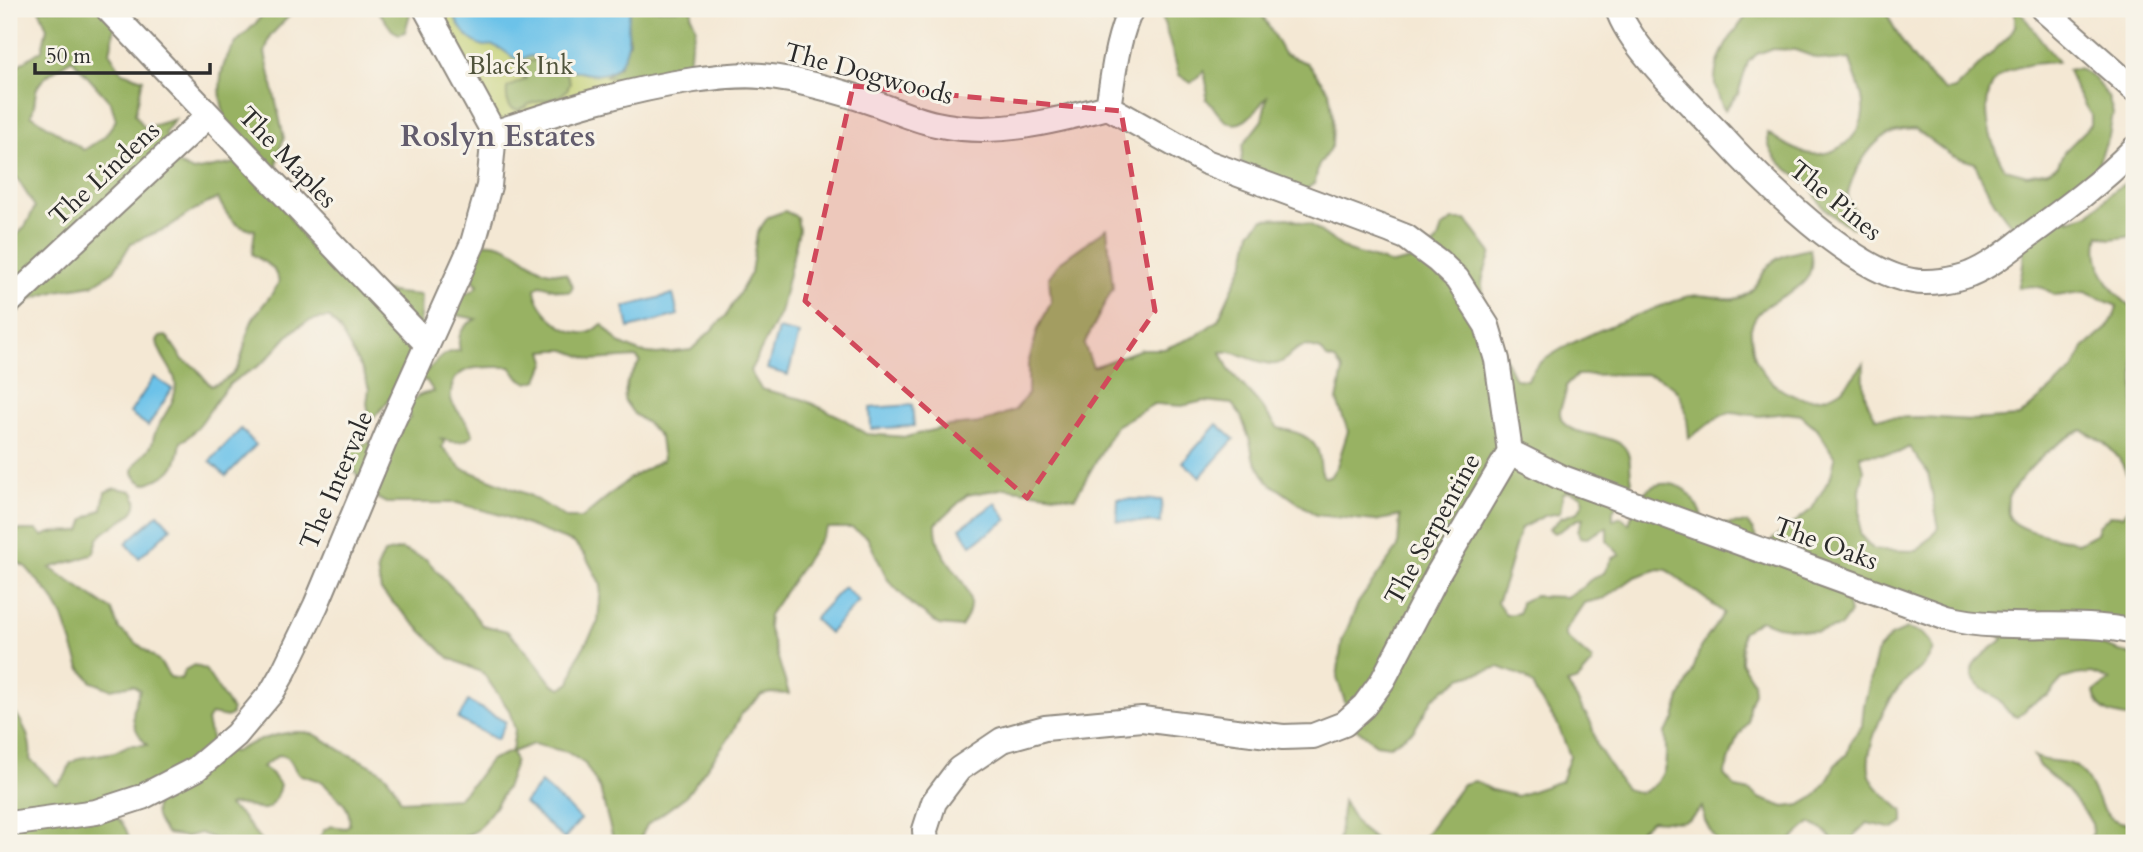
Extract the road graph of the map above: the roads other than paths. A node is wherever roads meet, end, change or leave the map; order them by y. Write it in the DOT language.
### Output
graph roads {
  1 [pos="108,9"];
  2 [pos="426,9"];
  3 [pos="1131,9"];
  4 [pos="1618,9"];
  5 [pos="2043,9"];
  6 [pos="2134,89"];
  7 [pos="1108,107"];
  8 [pos="208,116"];
  9 [pos="494,133"];
  10 [pos="2134,149"];
  11 [pos="9,302"];
  12 [pos="427,344"];
  13 [pos="1510,452"];
  14 [pos="2134,632"];
  15 [pos="9,824"];
  16 [pos="926,843"];
  1 -- 8 [label="street, The Maples"];
  2 -- 9 [label="street"];
  3 -- 7 [label="street"];
  4 -- 10 [label="street, The Pines"];
  5 -- 6 [label="street"];
  7 -- 9 [label="street, The Dogwoods"];
  7 -- 13 [label="street, The Serpentine"];
  8 -- 11 [label="street, The Lindens"];
  8 -- 12 [label="street, The Maples"];
  9 -- 12 [label="street, The Intervale"];
  12 -- 15 [label="street, The Intervale"];
  13 -- 14 [label="street, The Oaks"];
  13 -- 16 [label="street, The Serpentine"];
}
